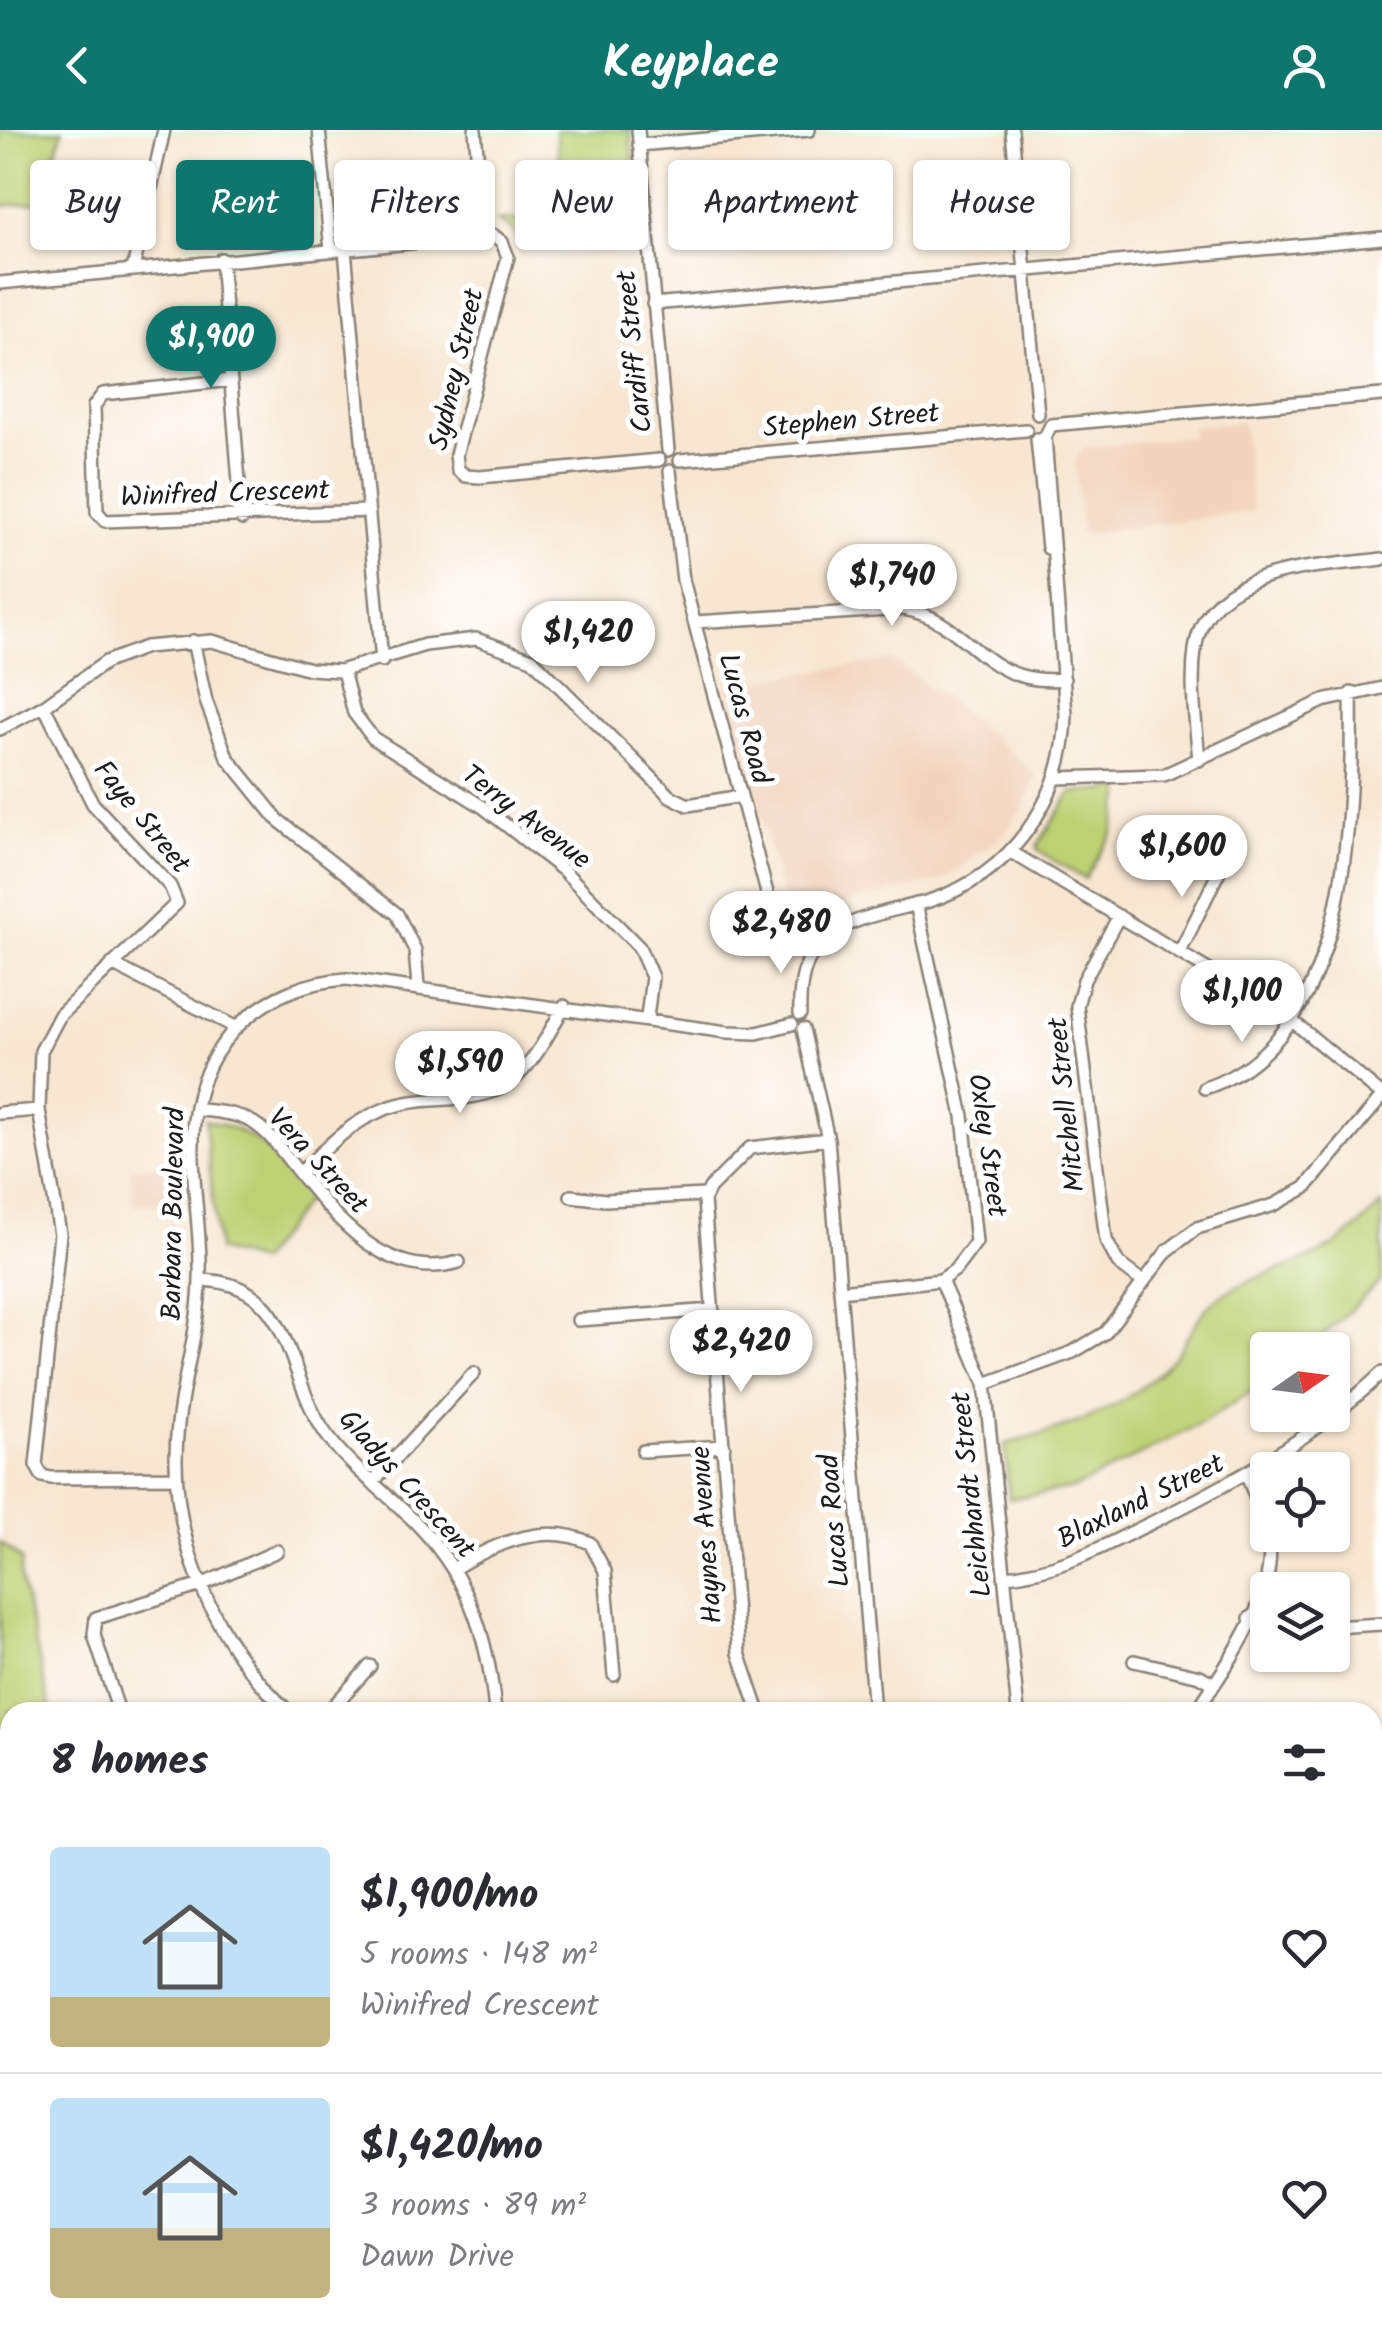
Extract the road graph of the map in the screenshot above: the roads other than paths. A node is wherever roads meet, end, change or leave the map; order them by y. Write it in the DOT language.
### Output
graph roads {
  1 [pos="164,130"];
  2 [pos="320,130"];
  3 [pos="475,130"];
  4 [pos="638,130"];
  5 [pos="809,130"];
  6 [pos="1012,130"];
  7 [pos="639,145"];
  8 [pos="478,160"];
  9 [pos="1382,238"];
  10 [pos="495,239"];
  11 [pos="331,250"];
  12 [pos="334,250"];
  13 [pos="345,250"];
  14 [pos="221,259"];
  15 [pos="133,269"];
  16 [pos="1026,270"];
  17 [pos="0,283"];
  18 [pos="653,304"];
  19 [pos="231,380"];
  20 [pos="1382,396"];
  21 [pos="1038,414"];
  22 [pos="1026,430"];
  23 [pos="1044,434"];
  24 [pos="663,455"];
  25 [pos="680,460"];
  26 [pos="670,471"];
  27 [pos="368,512"];
  28 [pos="242,519"];
  29 [pos="1382,558"];
  30 [pos="695,622"];
  31 [pos="193,641"];
  32 [pos="382,661"];
  33 [pos="343,671"];
  34 [pos="1064,679"];
  35 [pos="1382,688"];
  36 [pos="1351,693"];
  37 [pos="44,706"];
  38 [pos="0,729"];
  39 [pos="1199,760"];
  40 [pos="1056,778"];
  41 [pos="740,796"];
  42 [pos="1011,852"];
  43 [pos="1221,867"];
  44 [pos="916,904"];
  45 [pos="1119,916"];
  46 [pos="814,951"];
  47 [pos="1180,952"];
  48 [pos="112,964"];
  49 [pos="418,986"];
  50 [pos="564,1006"];
  51 [pos="648,1018"];
  52 [pos="1290,1019"];
  53 [pos="798,1022"];
  54 [pos="236,1027"];
  55 [pos="1205,1088"];
  56 [pos="1382,1096"];
  57 [pos="196,1109"];
  58 [pos="39,1110"];
  59 [pos="0,1113"];
  60 [pos="828,1139"];
  61 [pos="300,1173"];
  62 [pos="705,1195"];
  63 [pos="571,1196"];
  64 [pos="458,1262"];
  65 [pos="200,1280"];
  66 [pos="941,1280"];
  67 [pos="1143,1282"];
  68 [pos="840,1290"];
  69 [pos="712,1310"];
  70 [pos="578,1320"];
  71 [pos="474,1373"];
  72 [pos="1382,1373"];
  73 [pos="986,1384"];
  74 [pos="724,1446"];
  75 [pos="643,1451"];
  76 [pos="1247,1475"];
  77 [pos="176,1477"];
  78 [pos="372,1483"];
  79 [pos="1250,1483"];
  80 [pos="277,1550"];
  81 [pos="456,1568"];
  82 [pos="1005,1576"];
  83 [pos="201,1585"];
  84 [pos="1250,1618"];
  85 [pos="1382,1624"];
  86 [pos="1350,1626"];
  87 [pos="1134,1662"];
  88 [pos="370,1666"];
  89 [pos="614,1674"];
  90 [pos="1214,1684"];
  91 [pos="116,1702"];
  92 [pos="280,1702"];
  93 [pos="337,1702"];
  94 [pos="494,1702"];
  95 [pos="756,1702"];
  96 [pos="873,1702"];
  97 [pos="1017,1702"];
  98 [pos="1202,1702"];
  1 -- 15 [label="street"];
  2 -- 11 [label="street"];
  3 -- 8 [label="street"];
  4 -- 7 [label="street, Cardiff Street"];
  5 -- 7 [label="street"];
  6 -- 16 [label="street"];
  7 -- 18 [label="street, Cardiff Street"];
  9 -- 16 [label="street"];
  10 -- 24 [label="street, Sydney Street"];
  11 -- 12 [label="street"];
  11 -- 14 [label="street"];
  13 -- 27 [label="street"];
  14 -- 15 [label="street"];
  14 -- 19 [label="street"];
  15 -- 17 [label="street"];
  16 -- 18 [label="street"];
  16 -- 21 [label="street"];
  18 -- 24 [label="street, Cardiff Street"];
  19 -- 28 [label="street"];
  19 -- 28 [label="street, Winifred Crescent"];
  20 -- 23 [label="street"];
  21 -- 22 [label="street"];
  21 -- 23 [label="street"];
  22 -- 23 [label="street"];
  22 -- 25 [label="street, Stephen Street"];
  23 -- 34 [label="street"];
  24 -- 25 [label="street"];
  24 -- 26 [label="street"];
  25 -- 26 [label="street"];
  26 -- 30 [label="street, Lucas Road"];
  27 -- 28 [label="street, Winifred Crescent"];
  27 -- 32 [label="street"];
  29 -- 39 [label="street"];
  30 -- 34 [label="street"];
  30 -- 41 [label="street, Lucas Road"];
  31 -- 33 [label="street"];
  31 -- 37 [label="street"];
  31 -- 49 [label="street"];
  32 -- 33 [label="street"];
  32 -- 41 [label="street"];
  33 -- 51 [label="street, Terry Avenue"];
  34 -- 40 [label="street"];
  35 -- 36 [label="street"];
  36 -- 39 [label="street"];
  36 -- 52 [label="street"];
  37 -- 38 [label="street"];
  37 -- 48 [label="street, Faye Street"];
  39 -- 40 [label="street"];
  40 -- 42 [label="street"];
  41 -- 46 [label="street, Lucas Road"];
  42 -- 44 [label="street"];
  42 -- 45 [label="street"];
  43 -- 47 [label="street"];
  44 -- 46 [label="street"];
  44 -- 66 [label="street, Oxley Street"];
  45 -- 47 [label="street"];
  45 -- 67 [label="street, Mitchell Street"];
  46 -- 53 [label="street, Lucas Road"];
  47 -- 52 [label="street"];
  48 -- 54 [label="street"];
  48 -- 58 [label="street"];
  49 -- 50 [label="street, Barbara Boulevard"];
  49 -- 54 [label="street, Barbara Boulevard"];
  50 -- 51 [label="street, Barbara Boulevard"];
  50 -- 61 [label="street"];
  51 -- 53 [label="street, Barbara Boulevard"];
  52 -- 55 [label="street"];
  52 -- 56 [label="street"];
  53 -- 60 [label="street, Lucas Road"];
  54 -- 57 [label="street, Barbara Boulevard"];
  56 -- 67 [label="street"];
  57 -- 61 [label="street, Vera Street"];
  57 -- 65 [label="street, Barbara Boulevard"];
  58 -- 59 [label="street"];
  58 -- 77 [label="street"];
  60 -- 62 [label="street"];
  60 -- 68 [label="street, Lucas Road"];
  61 -- 64 [label="street, Vera Street"];
  62 -- 63 [label="street"];
  62 -- 69 [label="street, Haynes Avenue"];
  65 -- 77 [label="street, Barbara Boulevard"];
  65 -- 78 [label="street, Gladys Crescent"];
  66 -- 68 [label="street"];
  66 -- 73 [label="street, Leichhardt Street"];
  67 -- 73 [label="street"];
  68 -- 96 [label="street, Lucas Road"];
  69 -- 70 [label="street"];
  69 -- 74 [label="street, Haynes Avenue"];
  71 -- 78 [label="street"];
  72 -- 76 [label="street, Blaxland Street"];
  73 -- 82 [label="street, Leichhardt Street"];
  74 -- 75 [label="street"];
  74 -- 95 [label="street, Haynes Avenue"];
  76 -- 79 [label="street"];
  76 -- 82 [label="street, Blaxland Street"];
  77 -- 83 [label="street, Barbara Boulevard"];
  78 -- 81 [label="street, Gladys Crescent"];
  80 -- 83 [label="street"];
  81 -- 89 [label="street"];
  81 -- 94 [label="street, Gladys Crescent"];
  82 -- 97 [label="street, Leichhardt Street"];
  83 -- 91 [label="street"];
  83 -- 92 [label="street, Barbara Boulevard"];
  84 -- 90 [label="street"];
  85 -- 86 [label="street"];
  87 -- 90 [label="street"];
  88 -- 93 [label="street"];
  90 -- 98 [label="street"];
}
